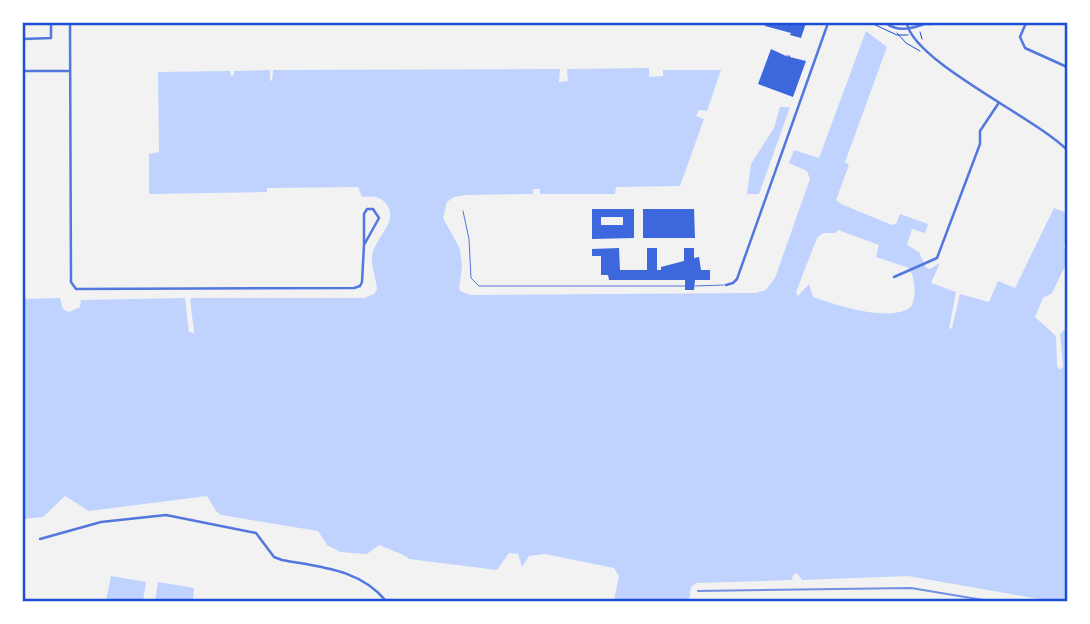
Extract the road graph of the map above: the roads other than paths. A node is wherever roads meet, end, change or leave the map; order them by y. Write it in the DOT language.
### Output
graph roads {
  1 [pos="51,23"];
  2 [pos="70,23"];
  3 [pos="828,23"];
  4 [pos="888,23"];
  5 [pos="914,23"];
  6 [pos="927,23"];
  7 [pos="1026,23"];
  8 [pos="907,25"];
  9 [pos="23,39"];
  10 [pos="1067,67"];
  11 [pos="23,71"];
  12 [pos="70,71"];
  13 [pos="998,104"];
  14 [pos="1067,150"];
  15 [pos="463,211"];
  16 [pos="364,245"];
  17 [pos="894,277"];
  18 [pos="726,285"];
  19 [pos="685,286"];
  20 [pos="695,286"];
  21 [pos="40,539"];
  22 [pos="386,601"];
  1 -- 9 [label="street"];
  2 -- 12 [label="street"];
  3 -- 18 [label="street"];
  4 -- 8 [label="street"];
  5 -- 8 [label="street"];
  6 -- 8 [label="street"];
  7 -- 10 [label="street"];
  8 -- 13 [label="street"];
  11 -- 12 [label="street"];
  12 -- 16 [label="street"];
  13 -- 14 [label="street"];
  13 -- 17 [label="street"];
  15 -- 19 [label="lane"];
  16 -- 16 [label="street"];
  18 -- 20 [label="lane"];
  21 -- 22 [label="street"];
}
